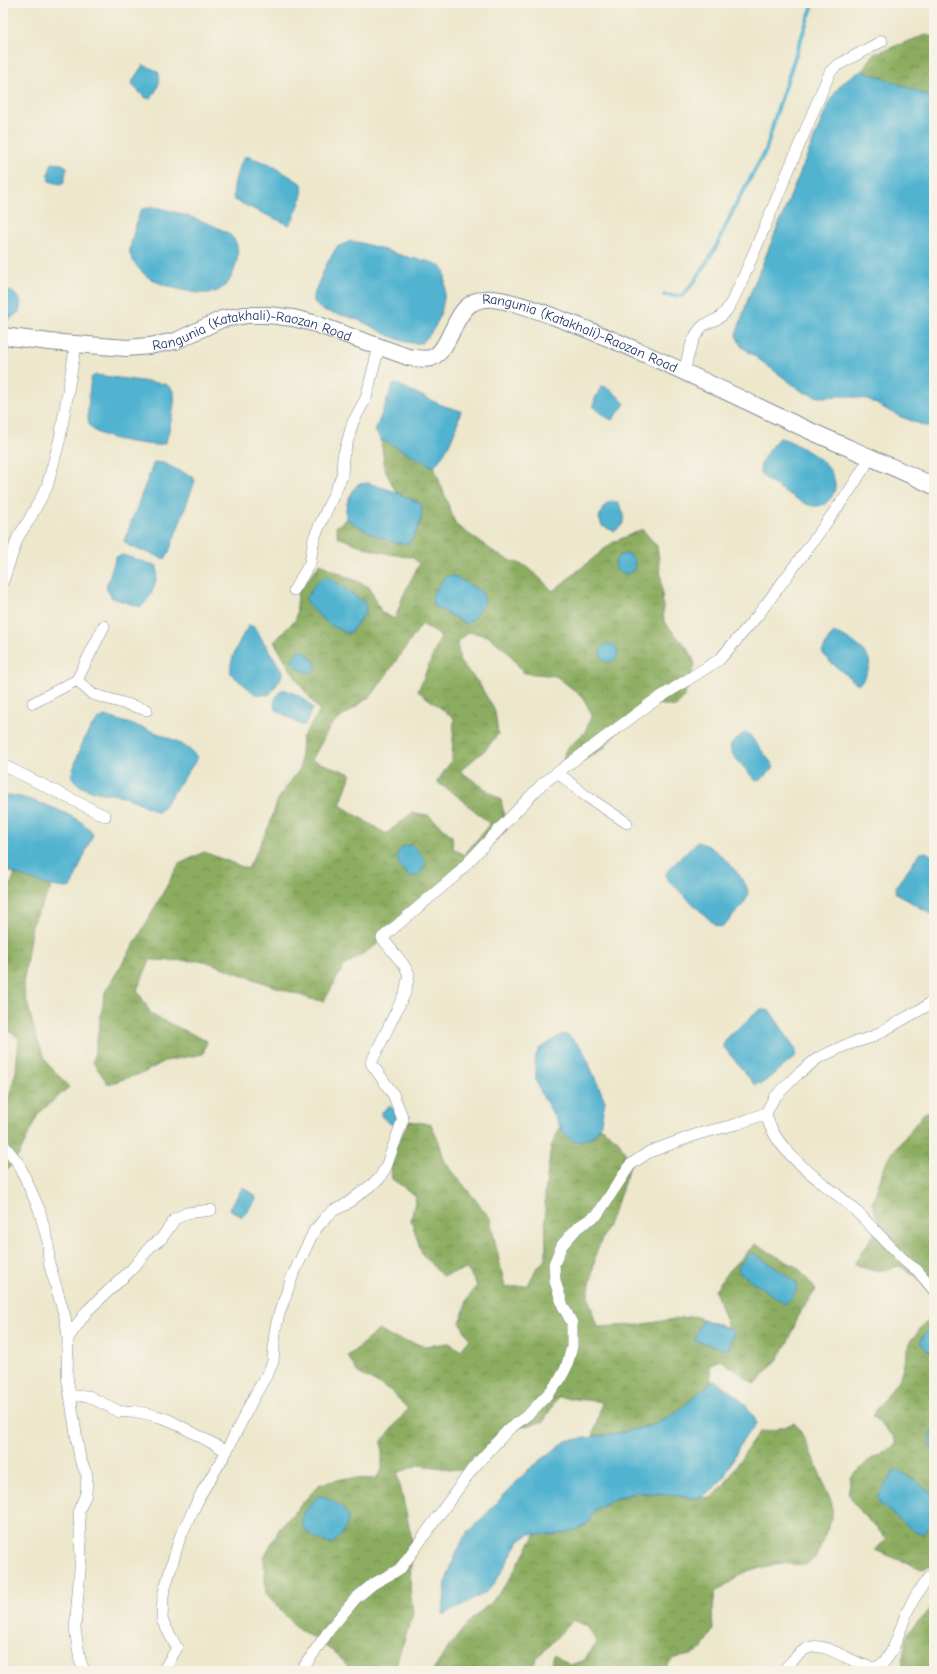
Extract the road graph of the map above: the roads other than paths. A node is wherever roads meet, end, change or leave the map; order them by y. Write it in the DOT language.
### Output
graph roads {
  1 [pos="882,41"];
  2 [pos="3,336"];
  3 [pos="76,344"];
  4 [pos="379,346"];
  5 [pos="684,372"];
  6 [pos="870,458"];
  7 [pos="934,486"];
  8 [pos="3,581"];
  9 [pos="294,590"];
  10 [pos="104,626"];
  11 [pos="77,680"];
  12 [pos="33,703"];
  13 [pos="147,710"];
  14 [pos="3,764"];
  15 [pos="557,772"];
  16 [pos="105,816"];
  17 [pos="627,823"];
  18 [pos="934,999"];
  19 [pos="766,1113"];
  20 [pos="3,1144"];
  21 [pos="211,1210"];
  22 [pos="934,1290"];
  23 [pos="68,1338"];
  24 [pos="70,1396"];
  25 [pos="227,1451"];
  26 [pos="934,1572"];
  27 [pos="84,1671"];
  28 [pos="163,1671"];
  29 [pos="301,1671"];
  30 [pos="783,1671"];
  1 -- 5 [label="street"];
  2 -- 3 [label="main road, Rangunia (Katakhali)-Raozan Road"];
  3 -- 4 [label="main road, Rangunia (Katakhali)-Raozan Road"];
  3 -- 8 [label="street"];
  4 -- 5 [label="main road, Rangunia (Katakhali)-Raozan Road"];
  4 -- 9 [label="street"];
  5 -- 6 [label="main road, Rangunia (Katakhali)-Raozan Road"];
  6 -- 7 [label="main road, Rangunia (Katakhali)-Raozan Road"];
  6 -- 15 [label="street"];
  10 -- 11 [label="street"];
  11 -- 12 [label="street"];
  11 -- 13 [label="street"];
  14 -- 16 [label="street"];
  15 -- 17 [label="street"];
  15 -- 25 [label="street"];
  18 -- 19 [label="street"];
  19 -- 22 [label="street"];
  19 -- 29 [label="street"];
  20 -- 23 [label="street"];
  21 -- 23 [label="street"];
  23 -- 24 [label="street"];
  24 -- 25 [label="street"];
  24 -- 27 [label="street"];
  25 -- 28 [label="street"];
  26 -- 30 [label="street"];
}
